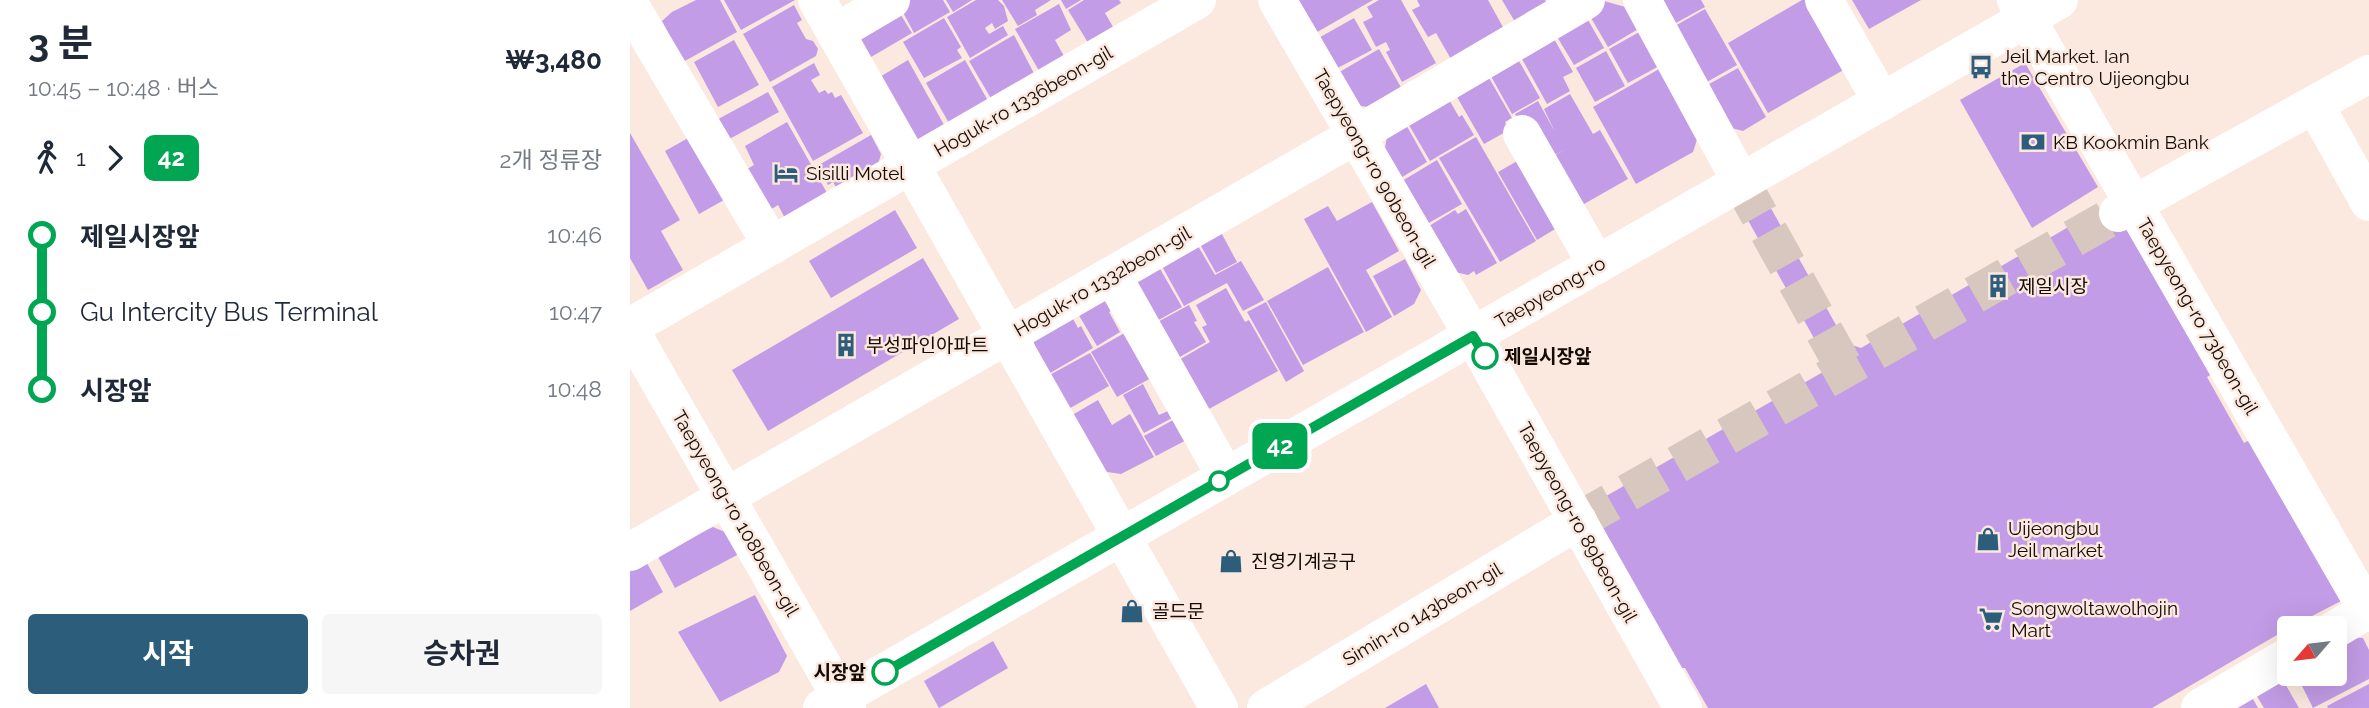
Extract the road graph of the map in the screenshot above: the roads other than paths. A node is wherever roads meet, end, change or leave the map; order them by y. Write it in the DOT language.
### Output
graph roads {
  1 [pos="817,0"];
  2 [pos="891,0"];
  3 [pos="1197,0"];
  4 [pos="1277,0"];
  5 [pos="1586,0"];
  6 [pos="1642,0"];
  7 [pos="1824,0"];
  8 [pos="2034,6"];
  9 [pos="642,9"];
  10 [pos="835,33"];
  11 [pos="2369,74"];
  12 [pos="1882,102"];
  13 [pos="2315,105"];
  14 [pos="1522,134"];
  15 [pos="1356,135"];
  16 [pos="911,165"];
  17 [pos="1741,182"];
  18 [pos="2369,202"];
  19 [pos="2126,208"];
  20 [pos="772,246"];
  21 [pos="1597,265"];
  22 [pos="1112,275"];
  23 [pos="630,328"];
  24 [pos="1008,335"];
  25 [pos="1473,336"];
  26 [pos="1226,477"];
  27 [pos="726,497"];
  28 [pos="1578,521"];
  29 [pos="1122,537"];
  30 [pos="630,552"];
  31 [pos="2368,611"];
  32 [pos="2347,623"];
  33 [pos="2277,663"];
  34 [pos="837,704"];
  35 [pos="1674,705"];
  36 [pos="1219,708"];
  37 [pos="1266,708"];
  38 [pos="2200,708"];
  1 -- 10 [label="street"];
  2 -- 10 [label="street"];
  3 -- 16 [label="street, Hoguk-ro 1336beon-gil"];
  4 -- 15 [label="street, Taepyeong-ro 90beon-gil"];
  5 -- 15 [label="street, Hoguk-ro 1332beon-gil"];
  6 -- 17 [label="street"];
  7 -- 12 [label="street"];
  8 -- 12 [label="street, Taepyeong-ro"];
  8 -- 19 [label="street, Taepyeong-ro 73beon-gil"];
  9 -- 20 [label="street"];
  10 -- 16 [label="street"];
  11 -- 13 [label="street"];
  12 -- 17 [label="street, Taepyeong-ro"];
  13 -- 18 [label="street"];
  13 -- 19 [label="street"];
  14 -- 21 [label="street"];
  15 -- 22 [label="street, Hoguk-ro 1332beon-gil"];
  15 -- 25 [label="street, Taepyeong-ro 90beon-gil"];
  16 -- 20 [label="street, Hoguk-ro 1336beon-gil"];
  16 -- 24 [label="street"];
  17 -- 21 [label="street, Taepyeong-ro"];
  19 -- 31 [label="street, Taepyeong-ro 73beon-gil"];
  20 -- 23 [label="street, Hoguk-ro 1336beon-gil"];
  21 -- 25 [label="street, Taepyeong-ro"];
  22 -- 24 [label="street, Hoguk-ro 1332beon-gil"];
  22 -- 26 [label="street"];
  23 -- 27 [label="street, Taepyeong-ro 108beon-gil"];
  24 -- 27 [label="street, Hoguk-ro 1332beon-gil"];
  24 -- 29 [label="street"];
  25 -- 26 [label="street, Taepyeong-ro"];
  25 -- 28 [label="street, Taepyeong-ro 89beon-gil"];
  26 -- 29 [label="street, Taepyeong-ro"];
  27 -- 30 [label="street, Hoguk-ro 1332beon-gil"];
  27 -- 34 [label="street, Taepyeong-ro 108beon-gil"];
  28 -- 35 [label="street, Taepyeong-ro 89beon-gil"];
  28 -- 37 [label="street, Simin-ro 143beon-gil"];
  29 -- 34 [label="street, Taepyeong-ro"];
  29 -- 36 [label="street"];
  31 -- 32 [label="street"];
  33 -- 38 [label="street"];
}
